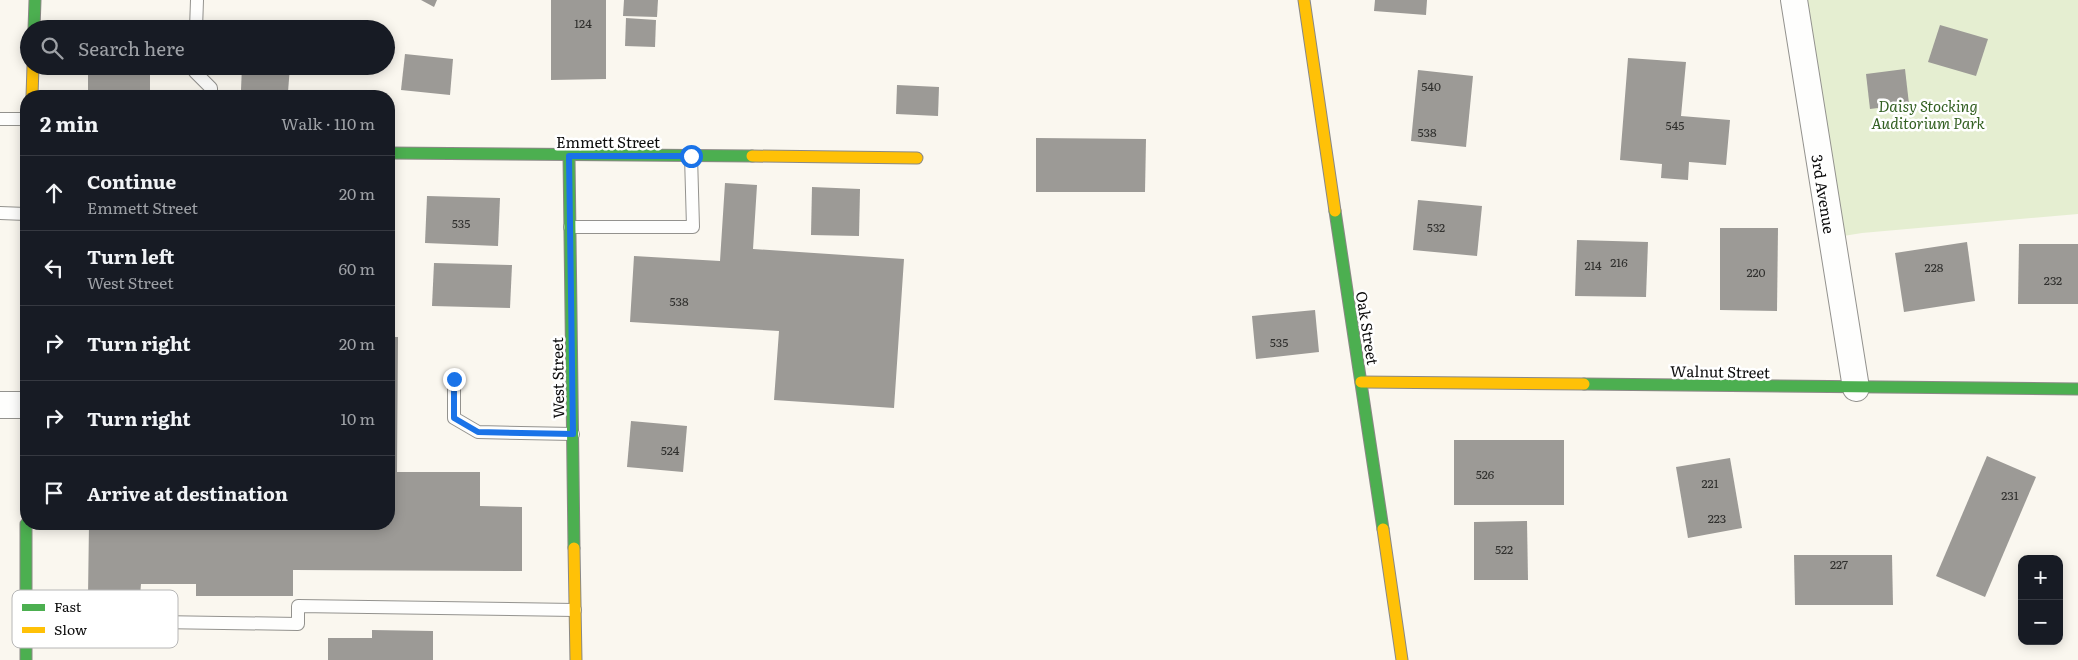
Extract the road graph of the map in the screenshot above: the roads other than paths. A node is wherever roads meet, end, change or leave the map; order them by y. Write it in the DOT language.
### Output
graph roads {
  1 [pos="35,0"];
  2 [pos="197,0"];
  3 [pos="1304,0"];
  4 [pos="1794,0"];
  5 [pos="34,20"];
  6 [pos="196,20"];
  7 [pos="33,75"];
  8 [pos="198,75"];
  9 [pos="32,90"];
  10 [pos="211,90"];
  11 [pos="0,119"];
  12 [pos="20,119"];
  13 [pos="395,154"];
  14 [pos="569,156"];
  15 [pos="691,156"];
  16 [pos="917,158"];
  17 [pos="0,214"];
  18 [pos="20,214"];
  19 [pos="570,228"];
  20 [pos="454,379"];
  21 [pos="1361,382"];
  22 [pos="1856,388"];
  23 [pos="2078,389"];
  24 [pos="0,405"];
  25 [pos="20,405"];
  26 [pos="573,434"];
  27 [pos="26,530"];
  28 [pos="26,590"];
  29 [pos="575,610"];
  30 [pos="178,622"];
  31 [pos="576,660"];
  32 [pos="1402,660"];
  1 -- 5 [label="street"];
  2 -- 6 [label="lane"];
  3 -- 21 [label="street, Oak Street"];
  4 -- 22 [label="street, 3rd Avenue"];
  7 -- 9 [label="street"];
  8 -- 10 [label="lane"];
  11 -- 12 [label="lane"];
  13 -- 14 [label="street, Emmett Street"];
  14 -- 15 [label="street, Emmett Street"];
  14 -- 19 [label="street, West Street"];
  15 -- 16 [label="street, Emmett Street"];
  15 -- 19 [label="lane"];
  17 -- 18 [label="lane"];
  19 -- 26 [label="street, West Street"];
  20 -- 26 [label="lane"];
  21 -- 22 [label="street, Walnut Street"];
  21 -- 32 [label="street, Oak Street"];
  22 -- 23 [label="street, Walnut Street"];
  24 -- 25 [label="street"];
  26 -- 29 [label="street, West Street"];
  27 -- 28 [label="street"];
  29 -- 30 [label="lane"];
  29 -- 31 [label="street, West Street"];
}
